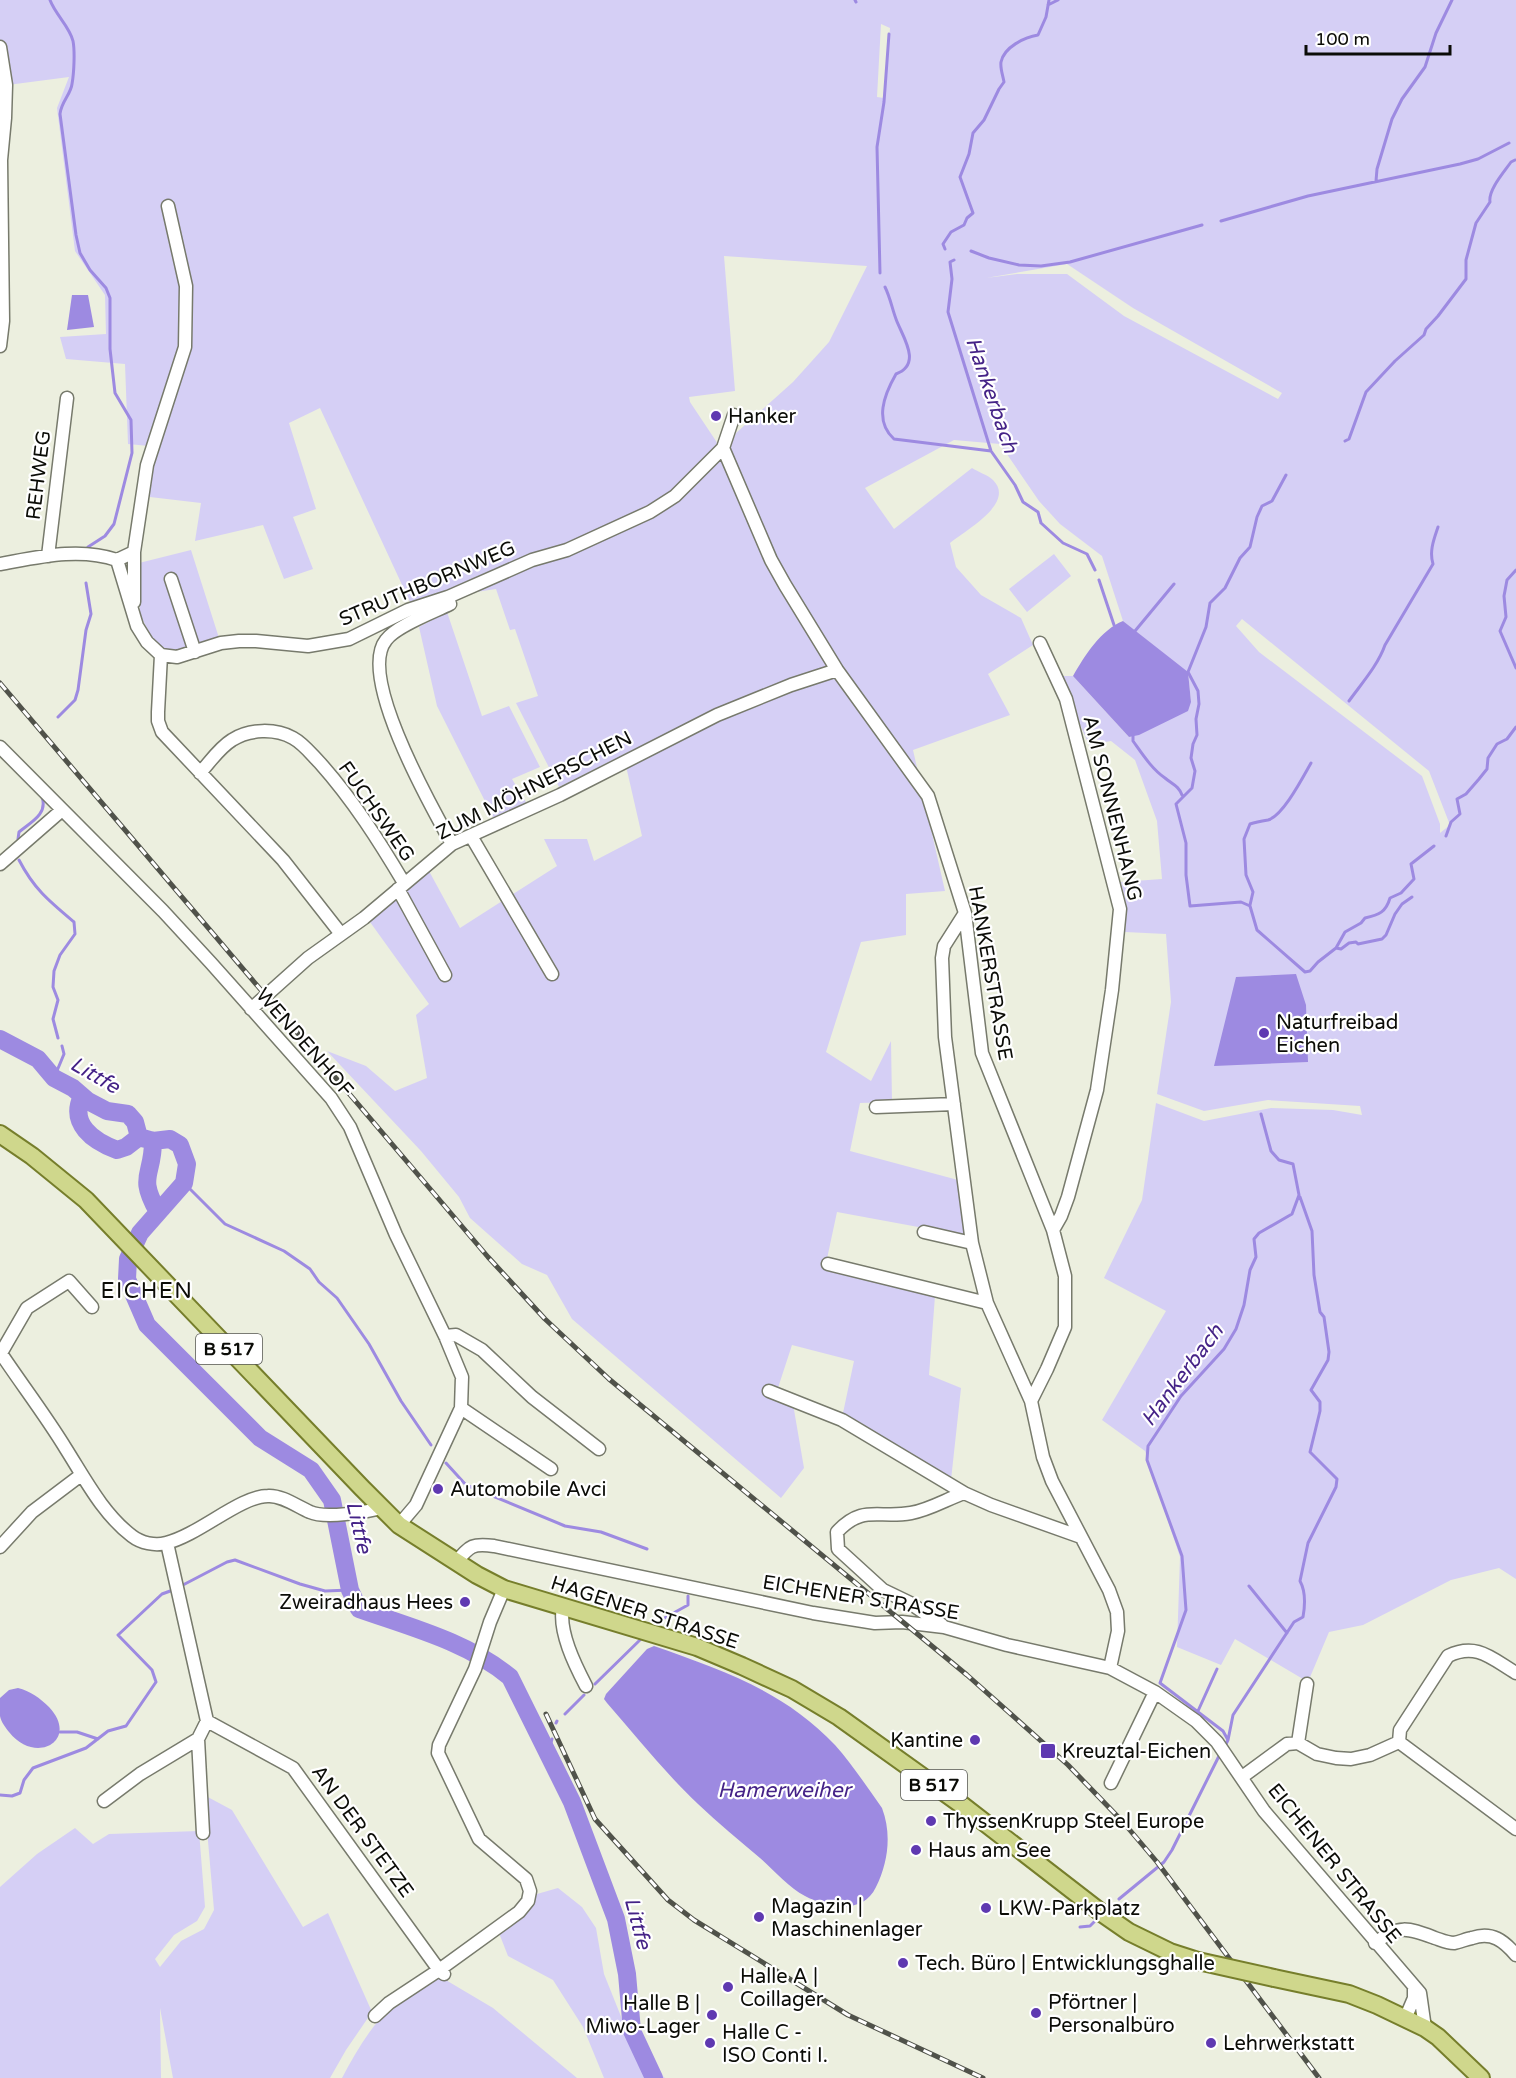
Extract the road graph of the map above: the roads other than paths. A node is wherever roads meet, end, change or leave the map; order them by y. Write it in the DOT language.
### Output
graph roads {
  1 [pos="0,47"];
  2 [pos="168,207"];
  3 [pos="0,346"];
  4 [pos="67,398"];
  5 [pos="734,415"];
  6 [pos="723,448"];
  7 [pos="134,552"];
  8 [pos="48,556"];
  9 [pos="117,560"];
  10 [pos="0,564"];
  11 [pos="171,579"];
  12 [pos="448,597"];
  13 [pos="134,616"];
  14 [pos="1040,643"];
  15 [pos="195,652"];
  16 [pos="161,655"];
  17 [pos="837,670"];
  18 [pos="0,747"];
  19 [pos="200,773"];
  20 [pos="62,810"];
  21 [pos="471,836"];
  22 [pos="453,844"];
  23 [pos="0,864"];
  24 [pos="401,886"];
  25 [pos="965,913"];
  26 [pos="341,934"];
  27 [pos="552,974"];
  28 [pos="446,975"];
  29 [pos="251,1009"];
  30 [pos="954,1104"];
  31 [pos="876,1107"];
  32 [pos="0,1134"];
  33 [pos="1053,1230"];
  34 [pos="924,1233"];
  35 [pos="972,1243"];
  36 [pos="828,1264"];
  37 [pos="987,1303"];
  38 [pos="92,1307"];
  39 [pos="445,1336"];
  40 [pos="1,1353"];
  41 [pos="769,1391"];
  42 [pos="1030,1401"];
  43 [pos="461,1408"];
  44 [pos="599,1449"];
  45 [pos="551,1469"];
  46 [pos="81,1475"];
  47 [pos="964,1492"];
  48 [pos="382,1508"];
  49 [pos="399,1525"];
  50 [pos="1081,1537"];
  51 [pos="167,1543"];
  52 [pos="0,1547"];
  53 [pos="456,1562"];
  54 [pos="504,1589"];
  55 [pos="563,1607"];
  56 [pos="944,1627"];
  57 [pos="1110,1668"];
  58 [pos="1516,1673"];
  59 [pos="1308,1684"];
  60 [pos="586,1686"];
  61 [pos="1155,1692"];
  62 [pos="207,1721"];
  63 [pos="198,1739"];
  64 [pos="1399,1742"];
  65 [pos="1299,1743"];
  66 [pos="1242,1777"];
  67 [pos="1111,1783"];
  68 [pos="104,1801"];
  69 [pos="1516,1829"];
  70 [pos="203,1833"];
  71 [pos="1375,1943"];
  72 [pos="1516,1955"];
  73 [pos="441,1972"];
  74 [pos="1414,1987"];
  75 [pos="375,2016"];
  76 [pos="1405,2019"];
  77 [pos="1425,2028"];
  78 [pos="1481,2078"];
  1 -- 3 [label="street"];
  2 -- 7 [label="street"];
  4 -- 8 [label="street, REHWEG"];
  5 -- 6 [label="street"];
  6 -- 12 [label="street, STRUTHBORNWEG"];
  6 -- 17 [label="street, HANKERSTRASSE"];
  7 -- 9 [label="street"];
  7 -- 13 [label="street"];
  8 -- 9 [label="street"];
  8 -- 10 [label="street"];
  9 -- 13 [label="street"];
  11 -- 15 [label="street"];
  12 -- 15 [label="street, STRUTHBORNWEG"];
  12 -- 22 [label="street"];
  13 -- 16 [label="street"];
  14 -- 33 [label="street, AM SONNENHANG"];
  15 -- 16 [label="street, STRUTHBORNWEG"];
  16 -- 19 [label="street"];
  17 -- 21 [label="street, ZUM MÖHNERSCHEN"];
  17 -- 25 [label="street, HANKERSTRASSE"];
  18 -- 20 [label="street, WENDENHOF"];
  19 -- 24 [label="street, FUCHSWEG"];
  19 -- 26 [label="street"];
  20 -- 23 [label="street"];
  20 -- 29 [label="street, WENDENHOF"];
  21 -- 22 [label="street, ZUM MÖHNERSCHEN"];
  21 -- 27 [label="street"];
  22 -- 24 [label="street, ZUM MÖHNERSCHEN"];
  24 -- 26 [label="street, ZUM MÖHNERSCHEN"];
  24 -- 28 [label="street, FUCHSWEG"];
  25 -- 30 [label="street"];
  25 -- 33 [label="street, HANKERSTRASSE"];
  26 -- 29 [label="street, ZUM MÖHNERSCHEN"];
  29 -- 39 [label="street, WENDENHOF"];
  30 -- 31 [label="street"];
  30 -- 35 [label="street"];
  32 -- 48 [label="main road, HAGENER STRASSE / B 517"];
  33 -- 42 [label="street, HANKERSTRASSE"];
  34 -- 35 [label="street"];
  35 -- 37 [label="street"];
  36 -- 37 [label="street"];
  37 -- 42 [label="street"];
  38 -- 40 [label="street"];
  39 -- 43 [label="street, WENDENHOF"];
  39 -- 44 [label="street"];
  40 -- 46 [label="street"];
  41 -- 47 [label="street"];
  42 -- 50 [label="street"];
  43 -- 45 [label="street"];
  43 -- 49 [label="street, WENDENHOF"];
  46 -- 51 [label="street"];
  46 -- 52 [label="street"];
  47 -- 50 [label="street"];
  47 -- 56 [label="street"];
  48 -- 49 [label="main road, HAGENER STRASSE / B 517"];
  48 -- 51 [label="street"];
  49 -- 53 [label="main road, HAGENER STRASSE / B 517"];
  50 -- 57 [label="street"];
  51 -- 62 [label="street"];
  53 -- 54 [label="main road, HAGENER STRASSE / B 517"];
  53 -- 56 [label="street, EICHENER STRASSE"];
  54 -- 55 [label="main road, HAGENER STRASSE / B 517"];
  54 -- 73 [label="street"];
  55 -- 60 [label="street"];
  55 -- 76 [label="main road, HAGENER STRASSE / B 517, bridge"];
  56 -- 57 [label="street, EICHENER STRASSE"];
  57 -- 61 [label="street, EICHENER STRASSE"];
  58 -- 64 [label="street"];
  59 -- 65 [label="street"];
  61 -- 66 [label="street, EICHENER STRASSE"];
  61 -- 67 [label="street"];
  62 -- 63 [label="street"];
  62 -- 73 [label="street, AN DER STETZE"];
  63 -- 68 [label="street"];
  63 -- 70 [label="street"];
  64 -- 65 [label="street"];
  64 -- 69 [label="street"];
  65 -- 66 [label="street"];
  66 -- 71 [label="street, EICHENER STRASSE"];
  71 -- 72 [label="street"];
  71 -- 74 [label="street, EICHENER STRASSE"];
  73 -- 75 [label="street"];
  74 -- 76 [label="street"];
  74 -- 77 [label="street, EICHENER STRASSE"];
  76 -- 77 [label="main road, HAGENER STRASSE / B 517"];
  77 -- 78 [label="main road, HAGENER STRASSE / B 517"];
}
